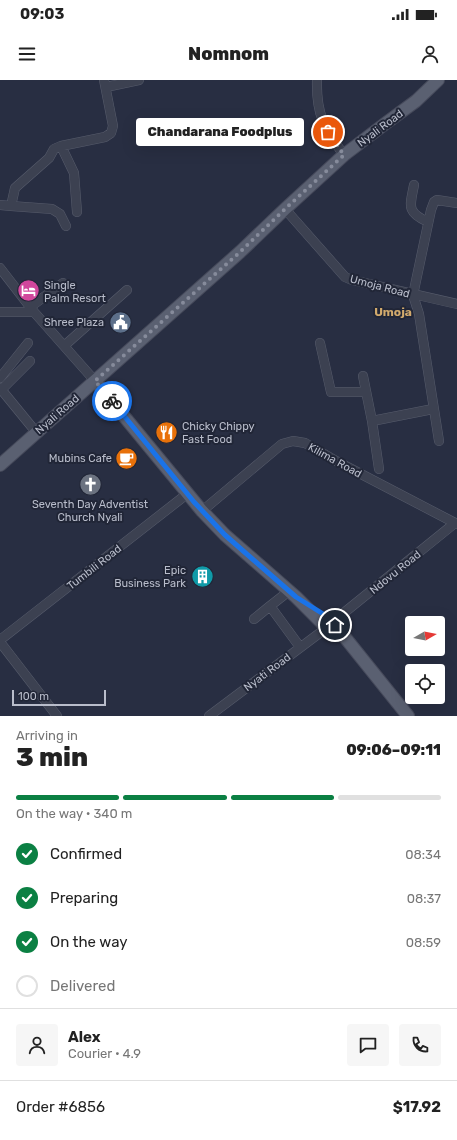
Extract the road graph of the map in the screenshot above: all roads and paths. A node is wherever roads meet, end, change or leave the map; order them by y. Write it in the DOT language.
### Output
graph roads {
  1 [pos="139,80"];
  2 [pos="317,80"];
  3 [pos="438,80"];
  4 [pos="105,84"];
  5 [pos="61,146"];
  6 [pos="344,155"];
  7 [pos="414,184"];
  8 [pos="457,203"];
  9 [pos="0,205"];
  10 [pos="11,206"];
  11 [pos="285,209"];
  12 [pos="78,212"];
  13 [pos="428,222"];
  14 [pos="66,226"];
  15 [pos="0,268"];
  16 [pos="63,283"];
  17 [pos="127,290"];
  18 [pos="414,295"];
  19 [pos="457,304"];
  20 [pos="32,309"];
  21 [pos="0,312"];
  22 [pos="28,343"];
  23 [pos="320,343"];
  24 [pos="64,346"];
  25 [pos="30,361"];
  26 [pos="363,376"];
  27 [pos="0,378"];
  28 [pos="95,381"];
  29 [pos="1,388"];
  30 [pos="366,392"];
  31 [pos="433,409"];
  32 [pos="372,421"];
  33 [pos="36,432"];
  34 [pos="439,441"];
  35 [pos="0,465"];
  36 [pos="378,469"];
  37 [pos="187,494"];
  38 [pos="202,511"];
  39 [pos="456,524"];
  40 [pos="284,595"];
  41 [pos="270,606"];
  42 [pos="254,619"];
  43 [pos="329,624"];
  44 [pos="0,641"];
  45 [pos="300,647"];
  46 [pos="57,716"];
  47 [pos="209,716"];
  48 [pos="408,716"];
  1 -- 4 [label="street"];
  2 -- 6 [label="street"];
  3 -- 6 [label="main road, Nyali Road"];
  4 -- 5 [label="street"];
  5 -- 10 [label="street"];
  5 -- 12 [label="street"];
  6 -- 11 [label="main road, Nyali Road"];
  7 -- 13 [label="street"];
  8 -- 13 [label="street"];
  9 -- 10 [label="street"];
  10 -- 14 [label="street"];
  11 -- 18 [label="street, Umoja Road"];
  11 -- 28 [label="main road, Nyali Road"];
  13 -- 18 [label="street"];
  15 -- 20 [label="street"];
  16 -- 20 [label="street"];
  17 -- 24 [label="street"];
  18 -- 19 [label="street, Umoja Road"];
  18 -- 31 [label="street"];
  20 -- 21 [label="street"];
  20 -- 24 [label="street"];
  22 -- 27 [label="street"];
  23 -- 30 [label="street"];
  24 -- 28 [label="street"];
  25 -- 29 [label="street"];
  26 -- 30 [label="street"];
  28 -- 33 [label="main road, Nyali Road"];
  28 -- 37 [label="main road"];
  29 -- 33 [label="street"];
  30 -- 32 [label="street"];
  31 -- 32 [label="street"];
  31 -- 34 [label="street"];
  32 -- 36 [label="street"];
  33 -- 35 [label="main road, Nyali Road"];
  37 -- 38 [label="main road"];
  37 -- 44 [label="street, Tumbili Road"];
  38 -- 39 [label="street, Kilima Road"];
  38 -- 43 [label="main road"];
  39 -- 43 [label="street, Ndovu Road"];
  40 -- 41 [label="street"];
  41 -- 42 [label="street"];
  41 -- 45 [label="street"];
  43 -- 45 [label="street, Nyati Road"];
  43 -- 48 [label="main road"];
  44 -- 46 [label="street"];
  45 -- 47 [label="street, Nyati Road"];
}
